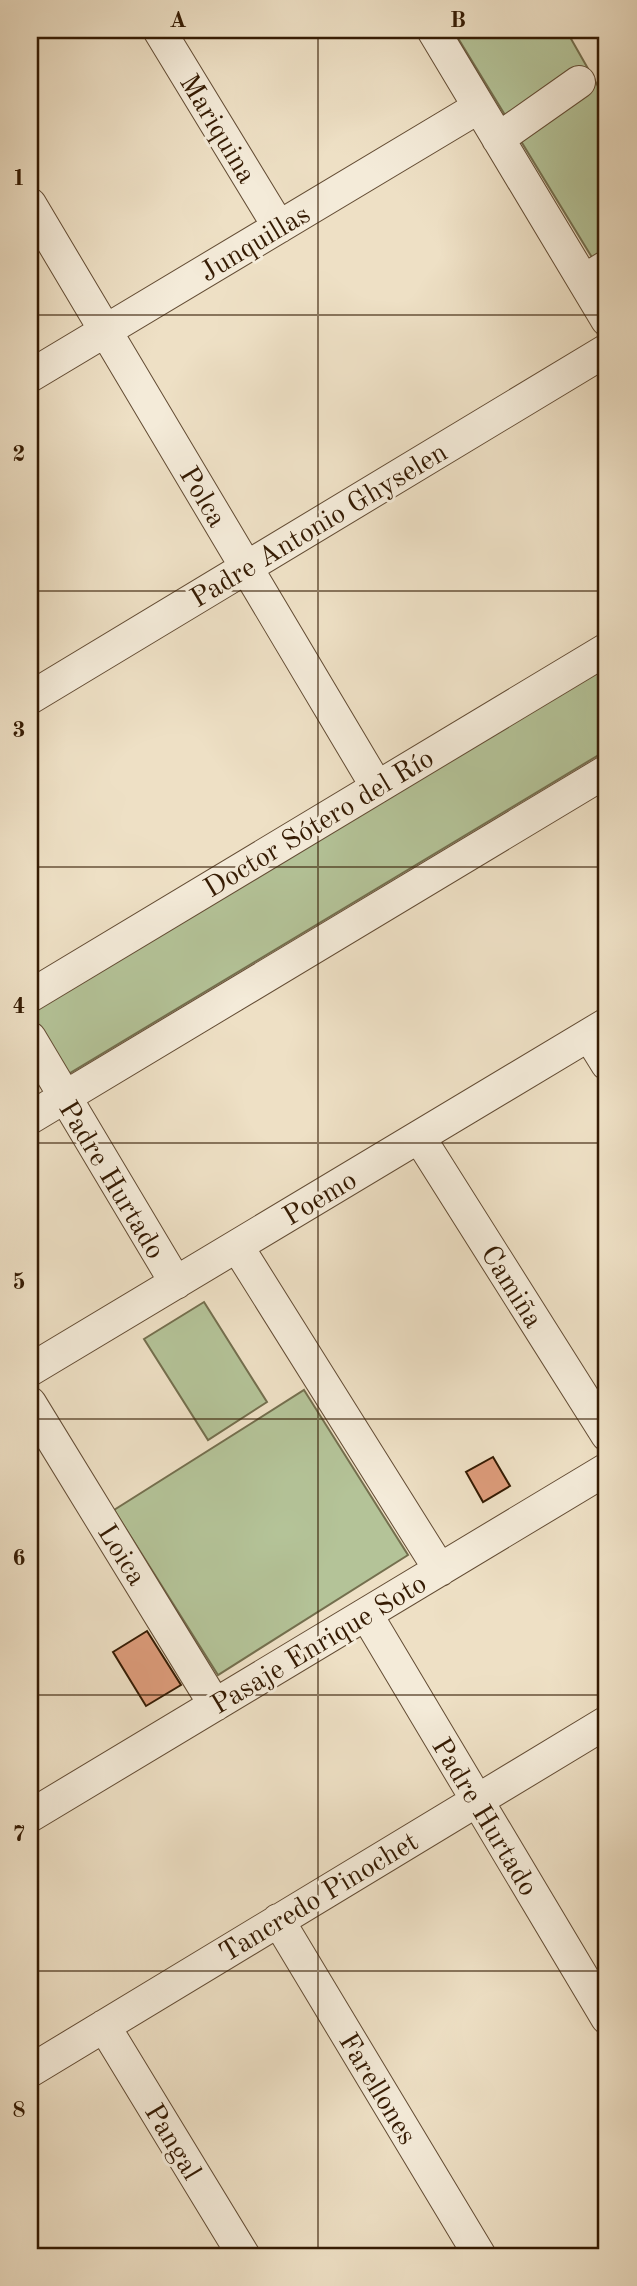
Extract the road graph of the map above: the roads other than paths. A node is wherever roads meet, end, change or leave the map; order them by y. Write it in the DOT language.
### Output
graph roads {
  1 [pos="159,30"];
  2 [pos="433,30"];
  3 [pos="579,82"];
  4 [pos="479,107"];
  5 [pos="498,139"];
  6 [pos="30,204"];
  7 [pos="279,227"];
  8 [pos="607,257"];
  9 [pos="579,274"];
  10 [pos="607,320"];
  11 [pos="105,331"];
  12 [pos="607,350"];
  13 [pos="30,376"];
  14 [pos="246,567"];
  15 [pos="607,649"];
  16 [pos="30,698"];
  17 [pos="607,771"];
  18 [pos="377,787"];
  19 [pos="30,996"];
  20 [pos="598,1030"];
  21 [pos="30,1038"];
  22 [pos="607,1065"];
  23 [pos="65,1097"];
  24 [pos="30,1118"];
  25 [pos="419,1137"];
  26 [pos="237,1247"];
  27 [pos="176,1283"];
  28 [pos="30,1370"];
  29 [pos="30,1403"];
  30 [pos="607,1434"];
  31 [pos="607,1469"];
  32 [pos="440,1570"];
  33 [pos="366,1614"];
  34 [pos="215,1704"];
  35 [pos="607,1722"];
  36 [pos="477,1800"];
  37 [pos="33,1806"];
  38 [pos="278,1920"];
  39 [pos="607,2018"];
  40 [pos="104,2026"];
  41 [pos="30,2071"];
  42 [pos="244,2256"];
  43 [pos="481,2256"];
  1 -- 7 [label="street, Mariquina"];
  2 -- 4 [label="street"];
  3 -- 5 [label="street"];
  4 -- 5 [label="street"];
  4 -- 7 [label="street, Junquillas"];
  5 -- 9 [label="street"];
  6 -- 11 [label="street, Polca"];
  7 -- 11 [label="street, Junquillas"];
  8 -- 9 [label="lane"];
  9 -- 10 [label="street"];
  11 -- 13 [label="street, Junquillas"];
  11 -- 14 [label="street, Polca"];
  12 -- 14 [label="street, Padre Antonio Ghyselen"];
  14 -- 16 [label="street, Padre Antonio Ghyselen"];
  14 -- 18 [label="street, Polca"];
  15 -- 18 [label="street, Doctor Sótero del Río"];
  17 -- 23 [label="street"];
  18 -- 19 [label="street, Doctor Sótero del Río"];
  20 -- 22 [label="street"];
  20 -- 25 [label="street, Poemo"];
  21 -- 23 [label="street, Padre Hurtado"];
  23 -- 24 [label="street"];
  23 -- 27 [label="street, Padre Hurtado"];
  25 -- 26 [label="street, Poemo"];
  25 -- 30 [label="street, Camiña"];
  26 -- 27 [label="street, Poemo"];
  26 -- 32 [label="street"];
  27 -- 28 [label="street, Poemo"];
  29 -- 34 [label="street, Loica"];
  31 -- 32 [label="street, Pasaje Enrique Soto"];
  32 -- 33 [label="street, Pasaje Enrique Soto"];
  33 -- 34 [label="street, Pasaje Enrique Soto"];
  33 -- 36 [label="street, Padre Hurtado"];
  34 -- 37 [label="street, Pasaje Enrique Soto"];
  35 -- 36 [label="street, Tancredo Pinochet"];
  36 -- 38 [label="street, Tancredo Pinochet"];
  36 -- 39 [label="street, Padre Hurtado"];
  38 -- 40 [label="street, Tancredo Pinochet"];
  38 -- 43 [label="street, Farellones"];
  40 -- 41 [label="street, Tancredo Pinochet"];
  40 -- 42 [label="street, Pangal"];
}
